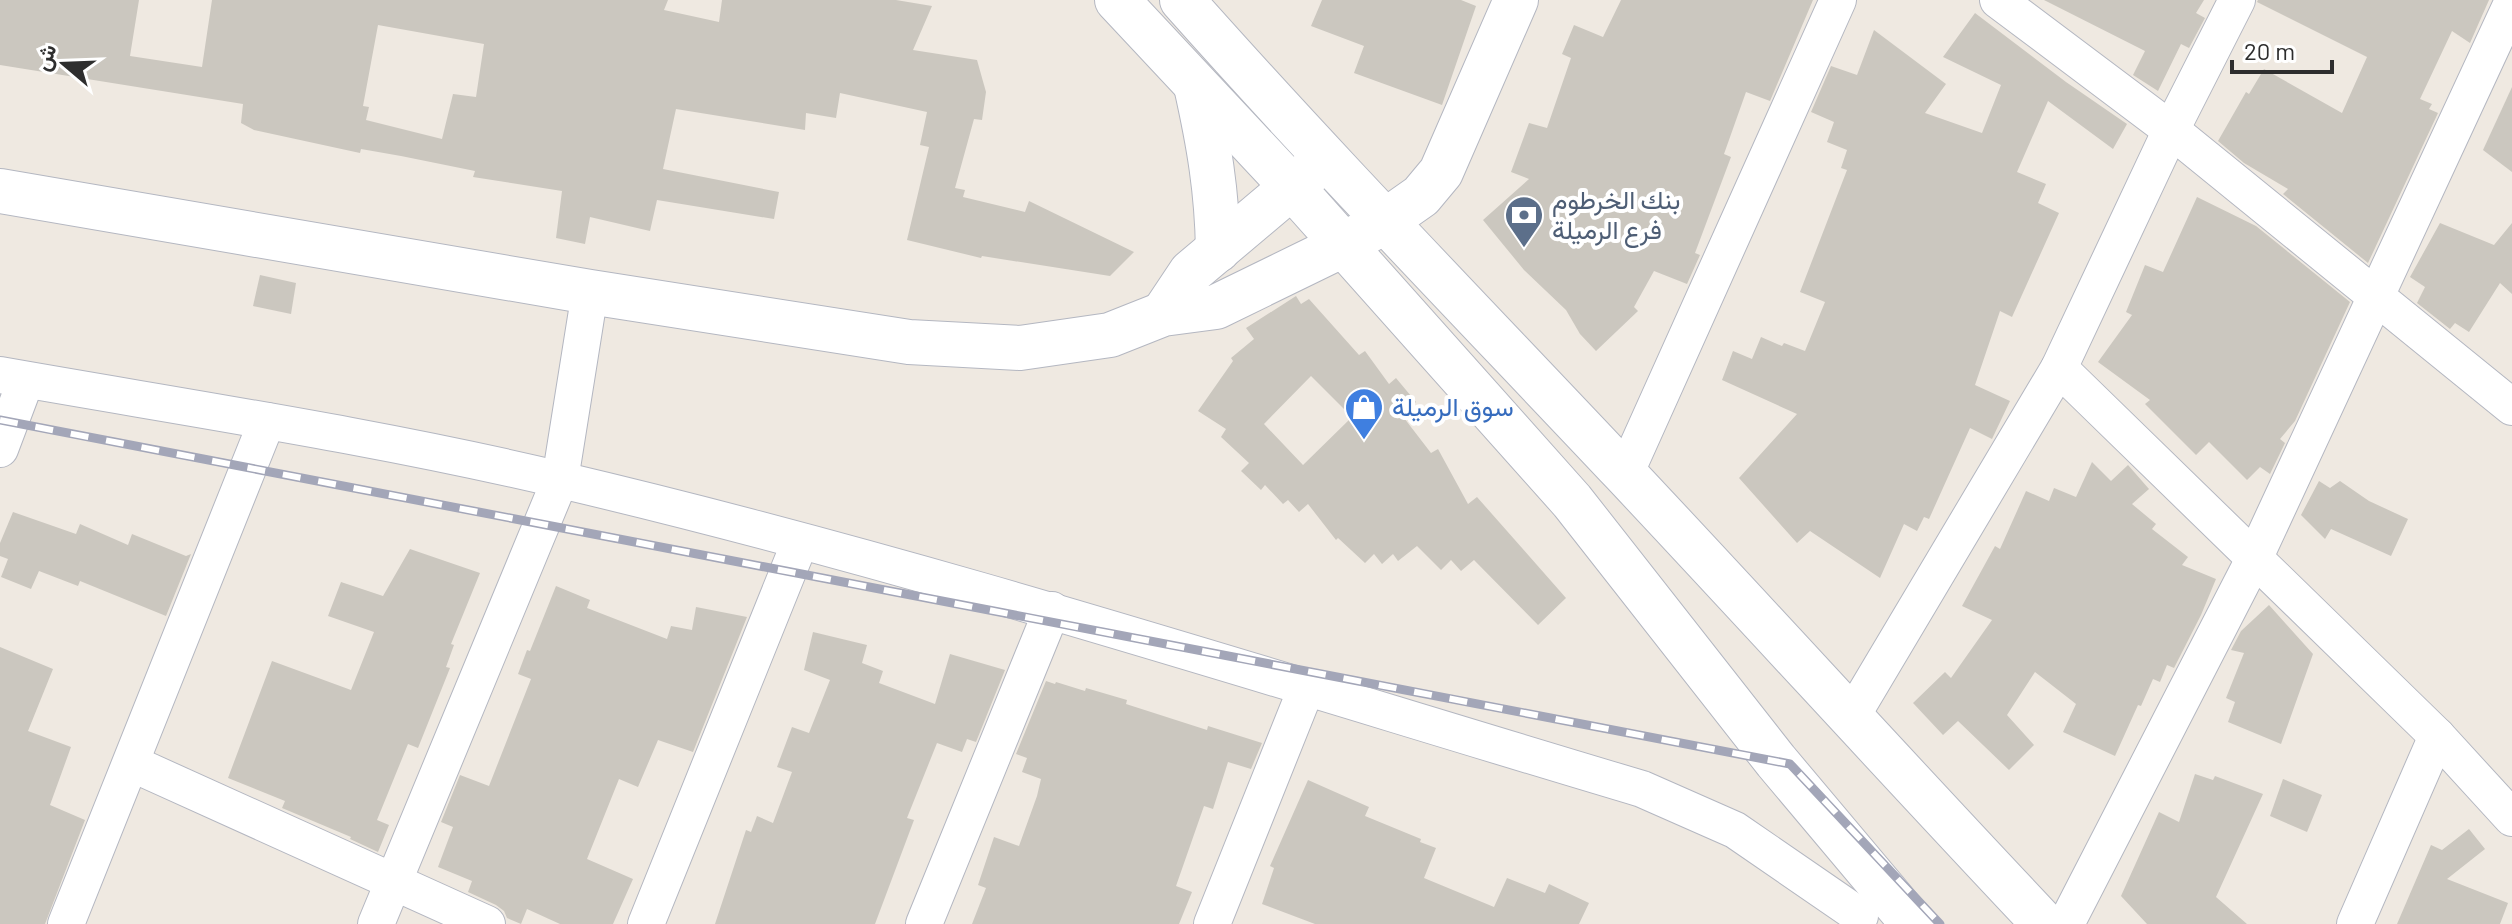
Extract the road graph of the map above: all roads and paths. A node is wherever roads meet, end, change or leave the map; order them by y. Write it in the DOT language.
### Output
graph roads {
  1 [pos="1117,0"];
  2 [pos="1516,0"];
  3 [pos="1838,0"];
  4 [pos="1998,0"];
  5 [pos="2237,0"];
  6 [pos="2512,3"];
  7 [pos="1193,5"];
  8 [pos="1195,84"];
  9 [pos="2171,130"];
  10 [pos="1327,157"];
  11 [pos="1292,187"];
  12 [pos="0,191"];
  13 [pos="1384,222"];
  14 [pos="1343,245"];
  15 [pos="1218,250"];
  16 [pos="590,292"];
  17 [pos="2376,298"];
  18 [pos="1163,314"];
  19 [pos="2059,368"];
  20 [pos="13,378"];
  21 [pos="2512,407"];
  22 [pos="267,421"];
  23 [pos="0,449"];
  24 [pos="1625,474"];
  25 [pos="560,480"];
  26 [pos="800,542"];
  27 [pos="2254,559"];
  28 [pos="1052,610"];
  29 [pos="1306,689"];
  30 [pos="1850,719"];
  31 [pos="2437,736"];
  32 [pos="131,763"];
  33 [pos="2512,818"];
  34 [pos="393,883"];
  35 [pos="1866,910"];
  36 [pos="66,924"];
  37 [pos="376,924"];
  38 [pos="487,924"];
  39 [pos="646,924"];
  40 [pos="924,924"];
  41 [pos="1212,924"];
  42 [pos="1913,924"];
  43 [pos="2044,924"];
  44 [pos="2066,924"];
  45 [pos="2355,924"];
  1 -- 8 [label="main road"];
  2 -- 13 [label="main road"];
  3 -- 24 [label="street"];
  4 -- 9 [label="street"];
  5 -- 9 [label="street"];
  6 -- 17 [label="street"];
  7 -- 10 [label="main road"];
  8 -- 11 [label="main road"];
  8 -- 15 [label="main road"];
  9 -- 17 [label="street"];
  9 -- 19 [label="street"];
  10 -- 11 [label="main road"];
  10 -- 13 [label="main road"];
  11 -- 14 [label="main road"];
  11 -- 15 [label="main road"];
  12 -- 16 [label="main road"];
  13 -- 14 [label="main road"];
  13 -- 24 [label="main road"];
  14 -- 18 [label="main road"];
  14 -- 35 [label="main road"];
  15 -- 18 [label="main road"];
  16 -- 18 [label="main road"];
  16 -- 25 [label="street"];
  17 -- 21 [label="street"];
  17 -- 27 [label="street"];
  19 -- 27 [label="street"];
  19 -- 30 [label="street"];
  20 -- 22 [label="street"];
  20 -- 23 [label="street"];
  22 -- 25 [label="street"];
  22 -- 32 [label="street"];
  24 -- 30 [label="main road"];
  25 -- 26 [label="street"];
  25 -- 34 [label="street"];
  26 -- 28 [label="street"];
  26 -- 39 [label="street"];
  27 -- 31 [label="street"];
  27 -- 44 [label="street"];
  28 -- 29 [label="street"];
  28 -- 40 [label="street"];
  29 -- 35 [label="street"];
  29 -- 41 [label="street"];
  30 -- 43 [label="main road"];
  31 -- 33 [label="street"];
  31 -- 45 [label="street"];
  32 -- 34 [label="street"];
  32 -- 36 [label="street"];
  34 -- 37 [label="street"];
  34 -- 38 [label="street"];
  35 -- 42 [label="main road"];
}
